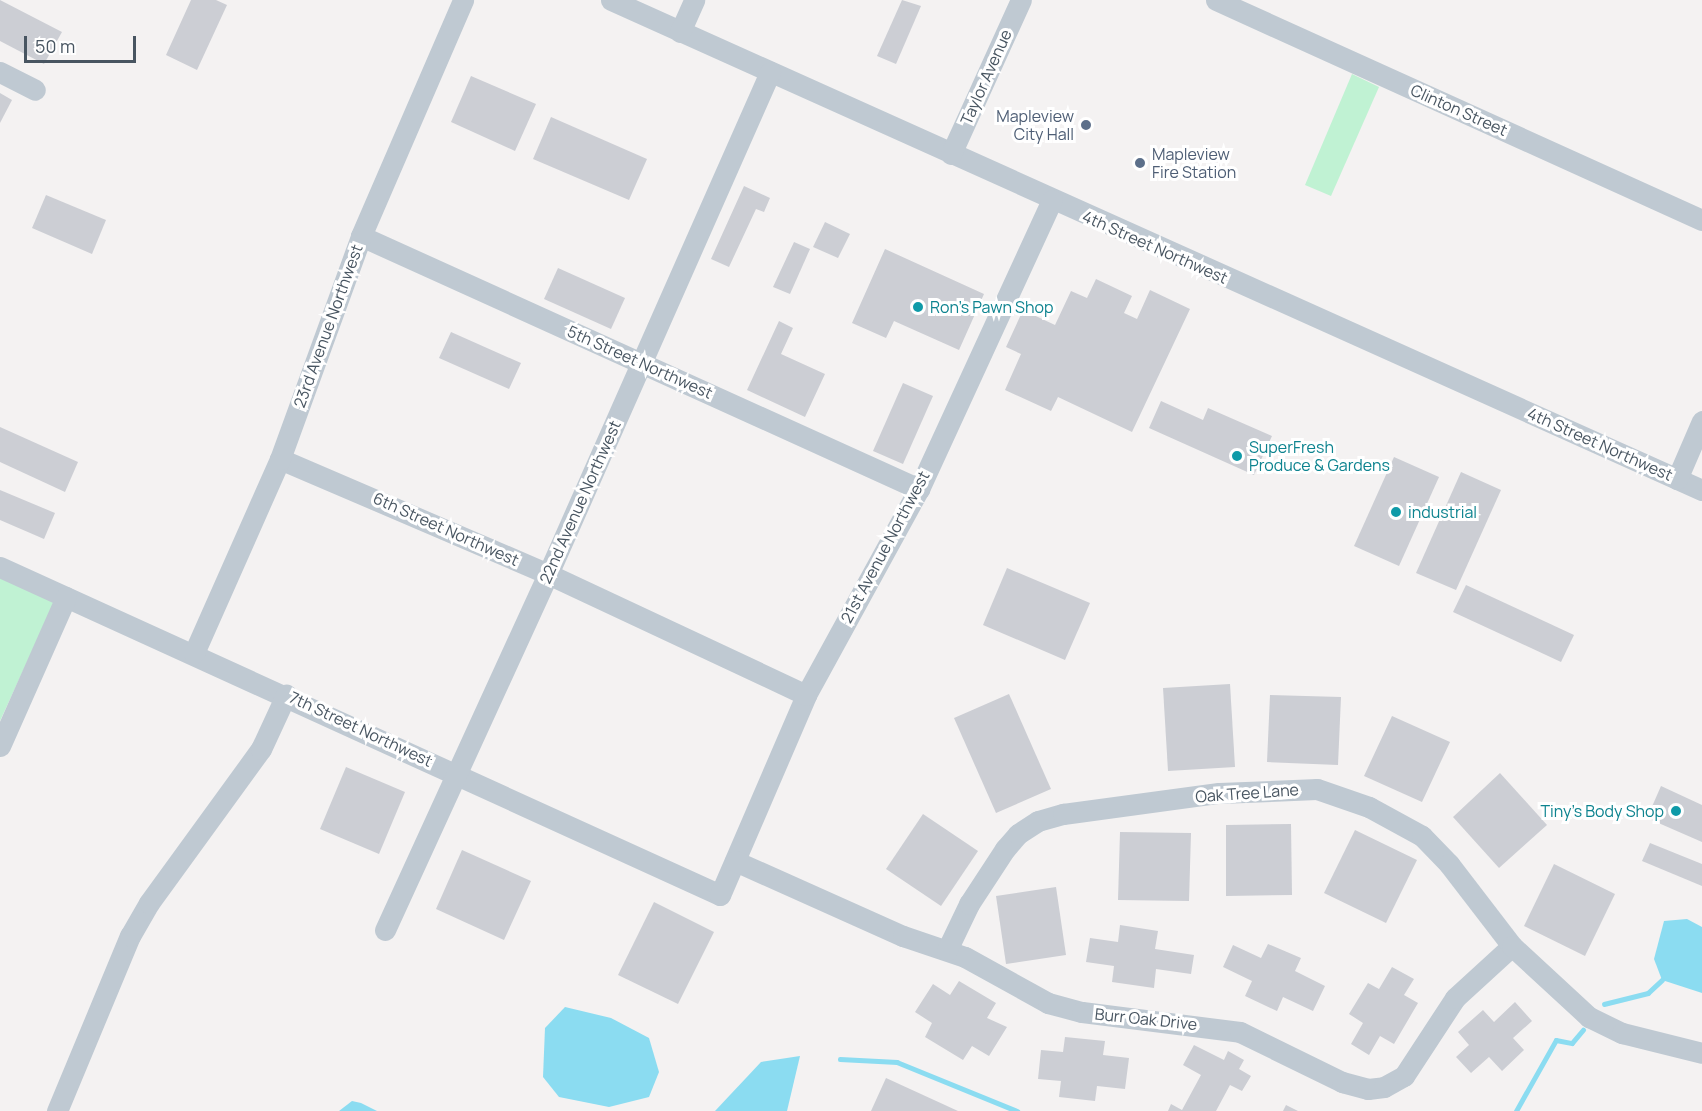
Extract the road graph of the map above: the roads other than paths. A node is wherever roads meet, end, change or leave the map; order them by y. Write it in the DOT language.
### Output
graph roads {
  1 [pos="462,0"];
  2 [pos="611,0"];
  3 [pos="694,0"];
  4 [pos="1021,0"];
  5 [pos="1216,0"];
  6 [pos="680,32"];
  7 [pos="0,72"];
  8 [pos="770,72"];
  9 [pos="35,90"];
  10 [pos="951,154"];
  11 [pos="1052,200"];
  12 [pos="1702,220"];
  13 [pos="361,236"];
  14 [pos="641,363"];
  15 [pos="1702,421"];
  16 [pos="280,459"];
  17 [pos="1677,479"];
  18 [pos="919,489"];
  19 [pos="1702,490"];
  20 [pos="0,567"];
  21 [pos="548,574"];
  22 [pos="66,597"];
  23 [pos="194,653"];
  24 [pos="286,695"];
  25 [pos="806,695"];
  26 [pos="0,746"];
  27 [pos="455,773"];
  28 [pos="735,861"];
  29 [pos="720,895"];
  30 [pos="386,930"];
  31 [pos="1512,946"];
  32 [pos="947,950"];
  33 [pos="1702,1053"];
  34 [pos="57,1111"];
  1 -- 13 [label="street, 23rd Avenue Northwest"];
  2 -- 6 [label="street, 4th Street Northwest"];
  3 -- 6 [label="street"];
  4 -- 10 [label="street, Taylor Avenue"];
  5 -- 12 [label="street, Clinton Street"];
  6 -- 8 [label="street, 4th Street Northwest"];
  7 -- 9 [label="street"];
  8 -- 10 [label="street, 4th Street Northwest"];
  8 -- 14 [label="street, 22nd Avenue Northwest"];
  10 -- 11 [label="street, 4th Street Northwest"];
  11 -- 17 [label="street, 4th Street Northwest"];
  11 -- 18 [label="street, 21st Avenue Northwest"];
  13 -- 14 [label="street, 5th Street Northwest"];
  13 -- 16 [label="street, 23rd Avenue Northwest"];
  14 -- 18 [label="street, 5th Street Northwest"];
  14 -- 21 [label="street, 22nd Avenue Northwest"];
  15 -- 17 [label="street"];
  16 -- 21 [label="street, 6th Street Northwest"];
  16 -- 23 [label="street, 23rd Avenue Northwest"];
  17 -- 19 [label="street, 4th Street Northwest"];
  18 -- 25 [label="street, 21st Avenue Northwest"];
  20 -- 22 [label="street, 7th Street Northwest"];
  21 -- 25 [label="street, 6th Street Northwest"];
  21 -- 27 [label="street, 22nd Avenue Northwest"];
  22 -- 23 [label="street, 7th Street Northwest"];
  22 -- 26 [label="street"];
  23 -- 24 [label="street, 7th Street Northwest"];
  24 -- 27 [label="street, 7th Street Northwest"];
  24 -- 34 [label="street"];
  25 -- 28 [label="street, 21st Avenue Northwest"];
  27 -- 29 [label="street, 7th Street Northwest"];
  27 -- 30 [label="street, 22nd Avenue Northwest"];
  28 -- 29 [label="street, 21st Avenue Northwest"];
  28 -- 32 [label="street, Burr Oak Drive"];
  31 -- 32 [label="street, Burr Oak Drive"];
  31 -- 32 [label="street, Oak Tree Lane"];
  31 -- 33 [label="street, Oak Tree Lane"];
}
